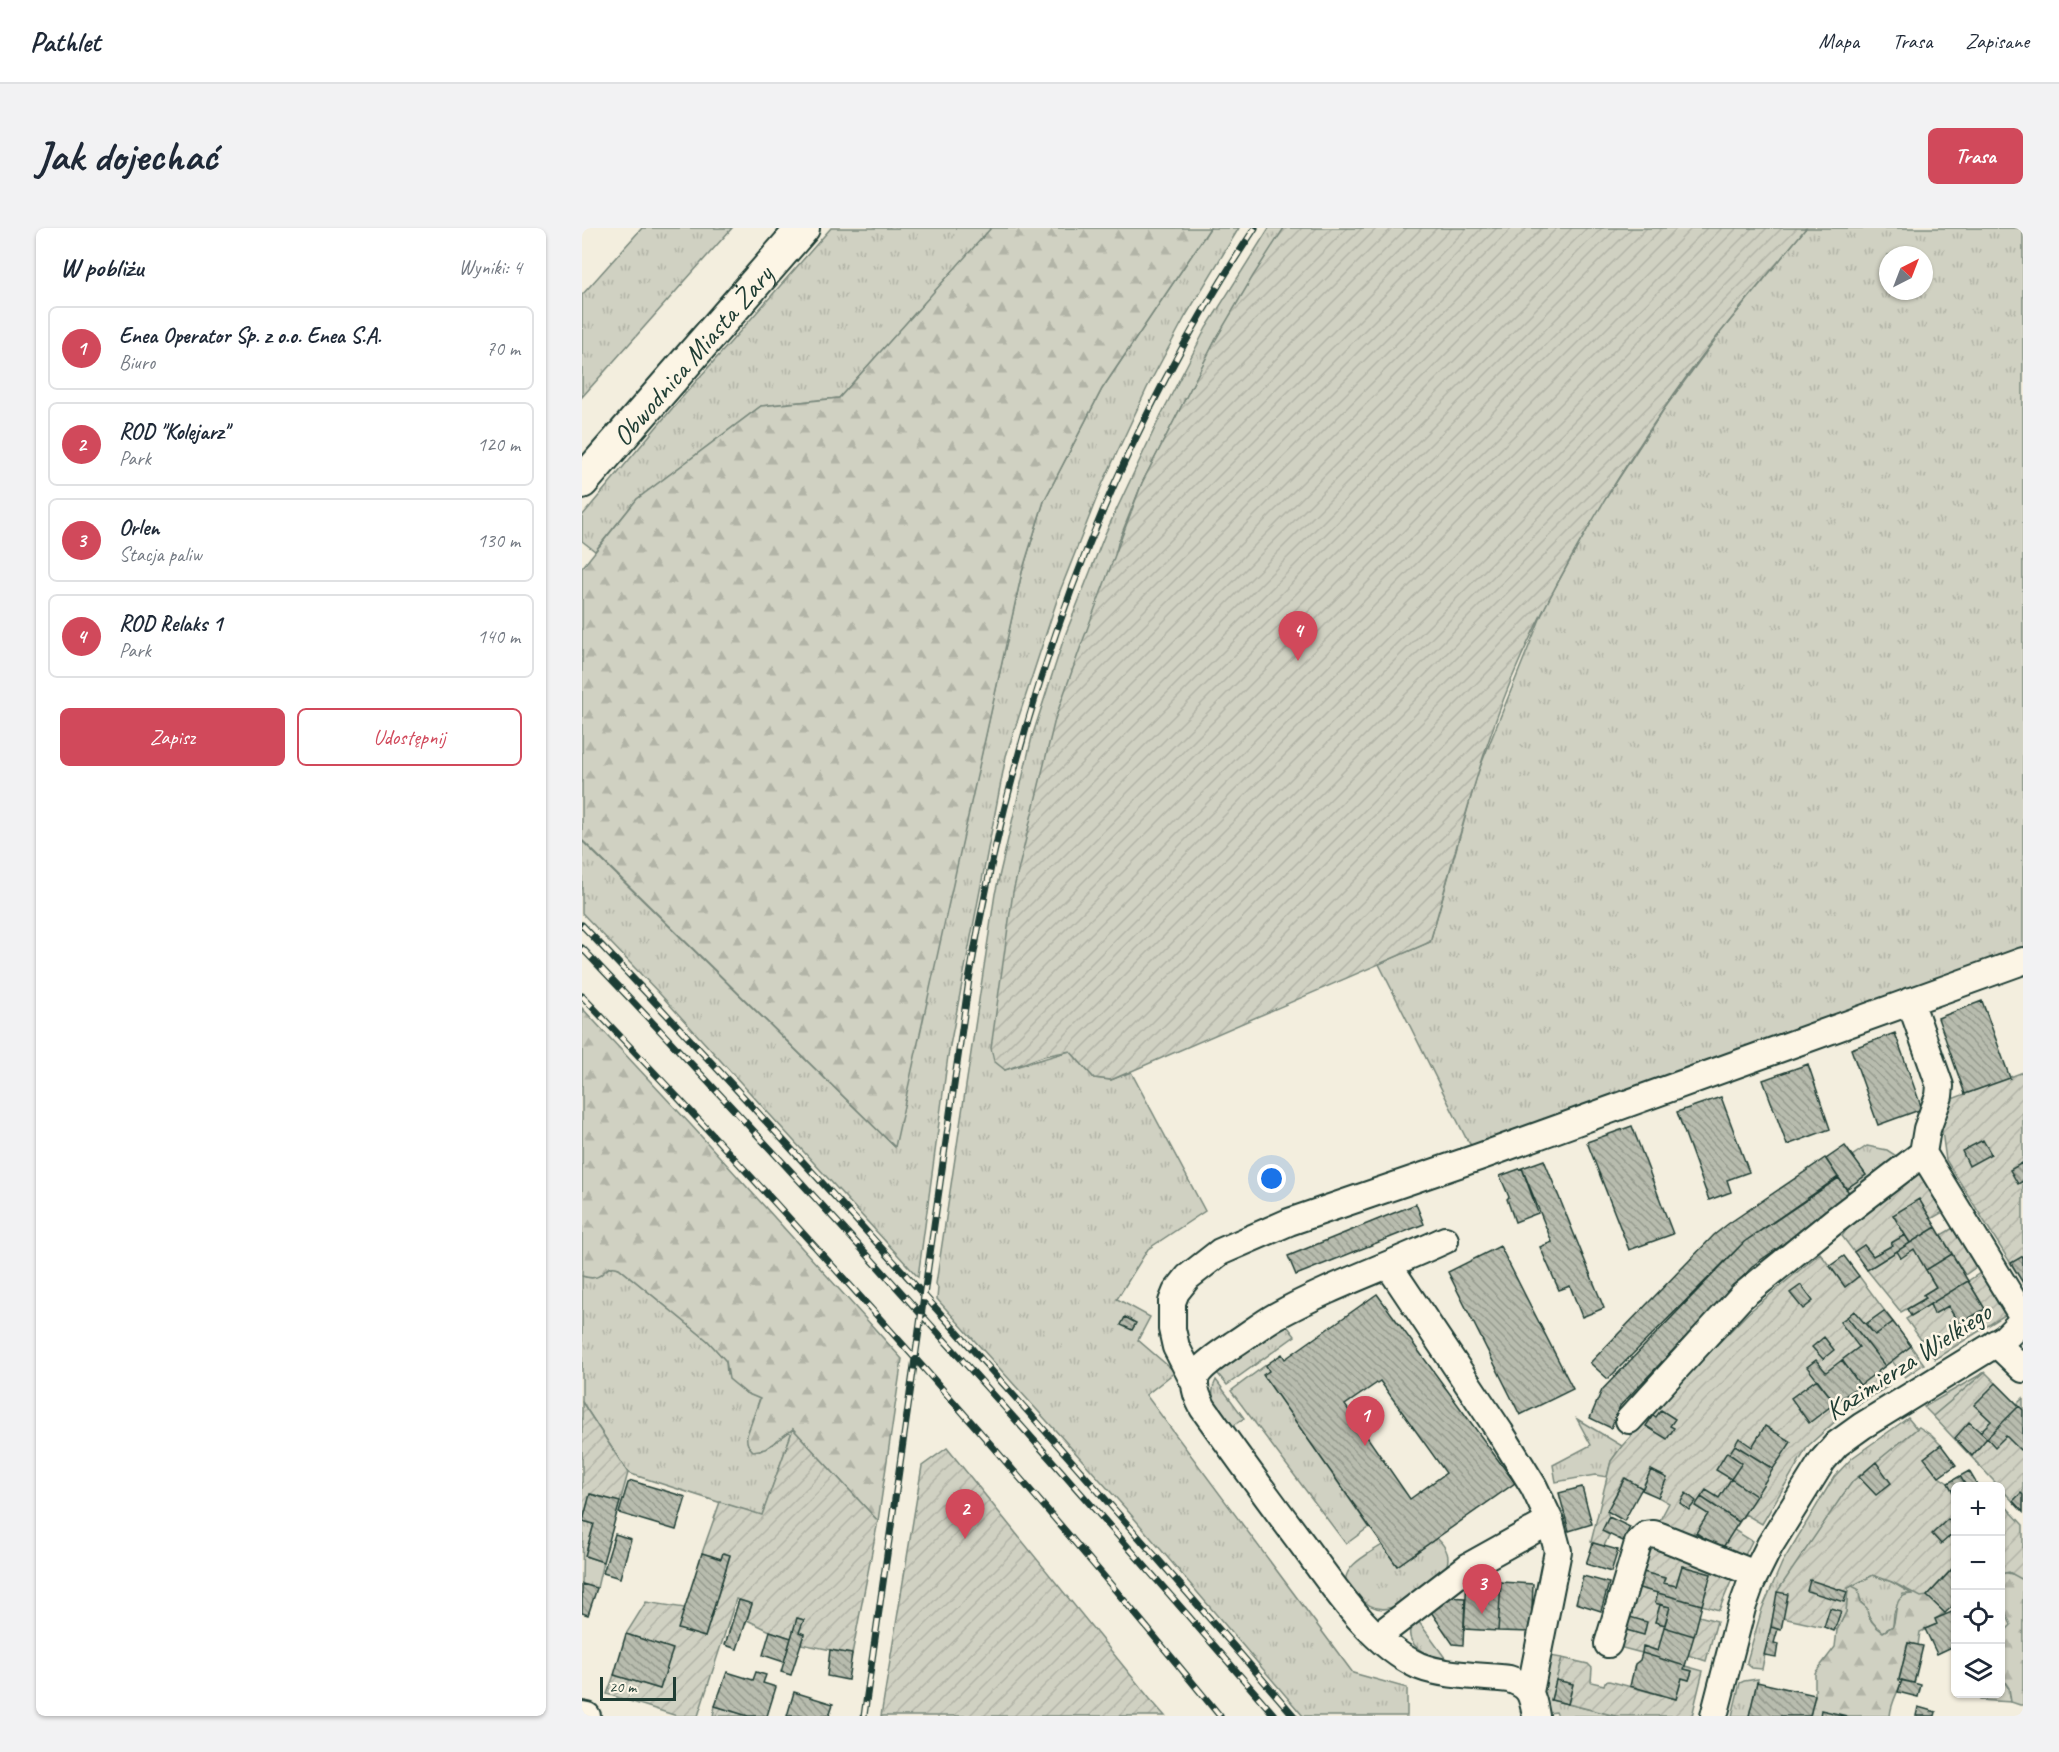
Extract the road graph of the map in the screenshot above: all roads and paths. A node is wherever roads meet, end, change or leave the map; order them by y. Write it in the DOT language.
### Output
graph roads {
  1 [pos="803,228"];
  2 [pos="582,482"];
  3 [pos="2023,961"];
  4 [pos="1910,1001"];
  5 [pos="1923,1153"];
  6 [pos="1444,1240"];
  7 [pos="1389,1266"];
  8 [pos="2023,1319"];
  9 [pos="1996,1343"];
  10 [pos="2023,1369"];
  11 [pos="1195,1384"];
  12 [pos="1629,1420"];
  13 [pos="1550,1521"];
  14 [pos="1755,1574"];
  15 [pos="1378,1636"];
  16 [pos="1608,1644"];
  17 [pos="1533,1704"];
  18 [pos="582,1714"];
  19 [pos="587,1716"];
  20 [pos="1714,1716"];
  1 -- 2 [label="main road, Obwodnica Miasta Żary"];
  3 -- 4 [label="street"];
  4 -- 5 [label="street"];
  4 -- 11 [label="street"];
  5 -- 8 [label="street"];
  5 -- 12 [label="street"];
  6 -- 7 [label="street"];
  7 -- 11 [label="street"];
  7 -- 13 [label="street"];
  8 -- 9 [label="street, Kazimierza Wielkiego"];
  9 -- 10 [label="street"];
  9 -- 14 [label="street, Kazimierza Wielkiego"];
  11 -- 15 [label="street"];
  13 -- 15 [label="street"];
  13 -- 17 [label="street"];
  14 -- 16 [label="street"];
  14 -- 20 [label="street, Kazimierza Wielkiego"];
  15 -- 17 [label="street"];
  18 -- 19 [label="street"];
}
